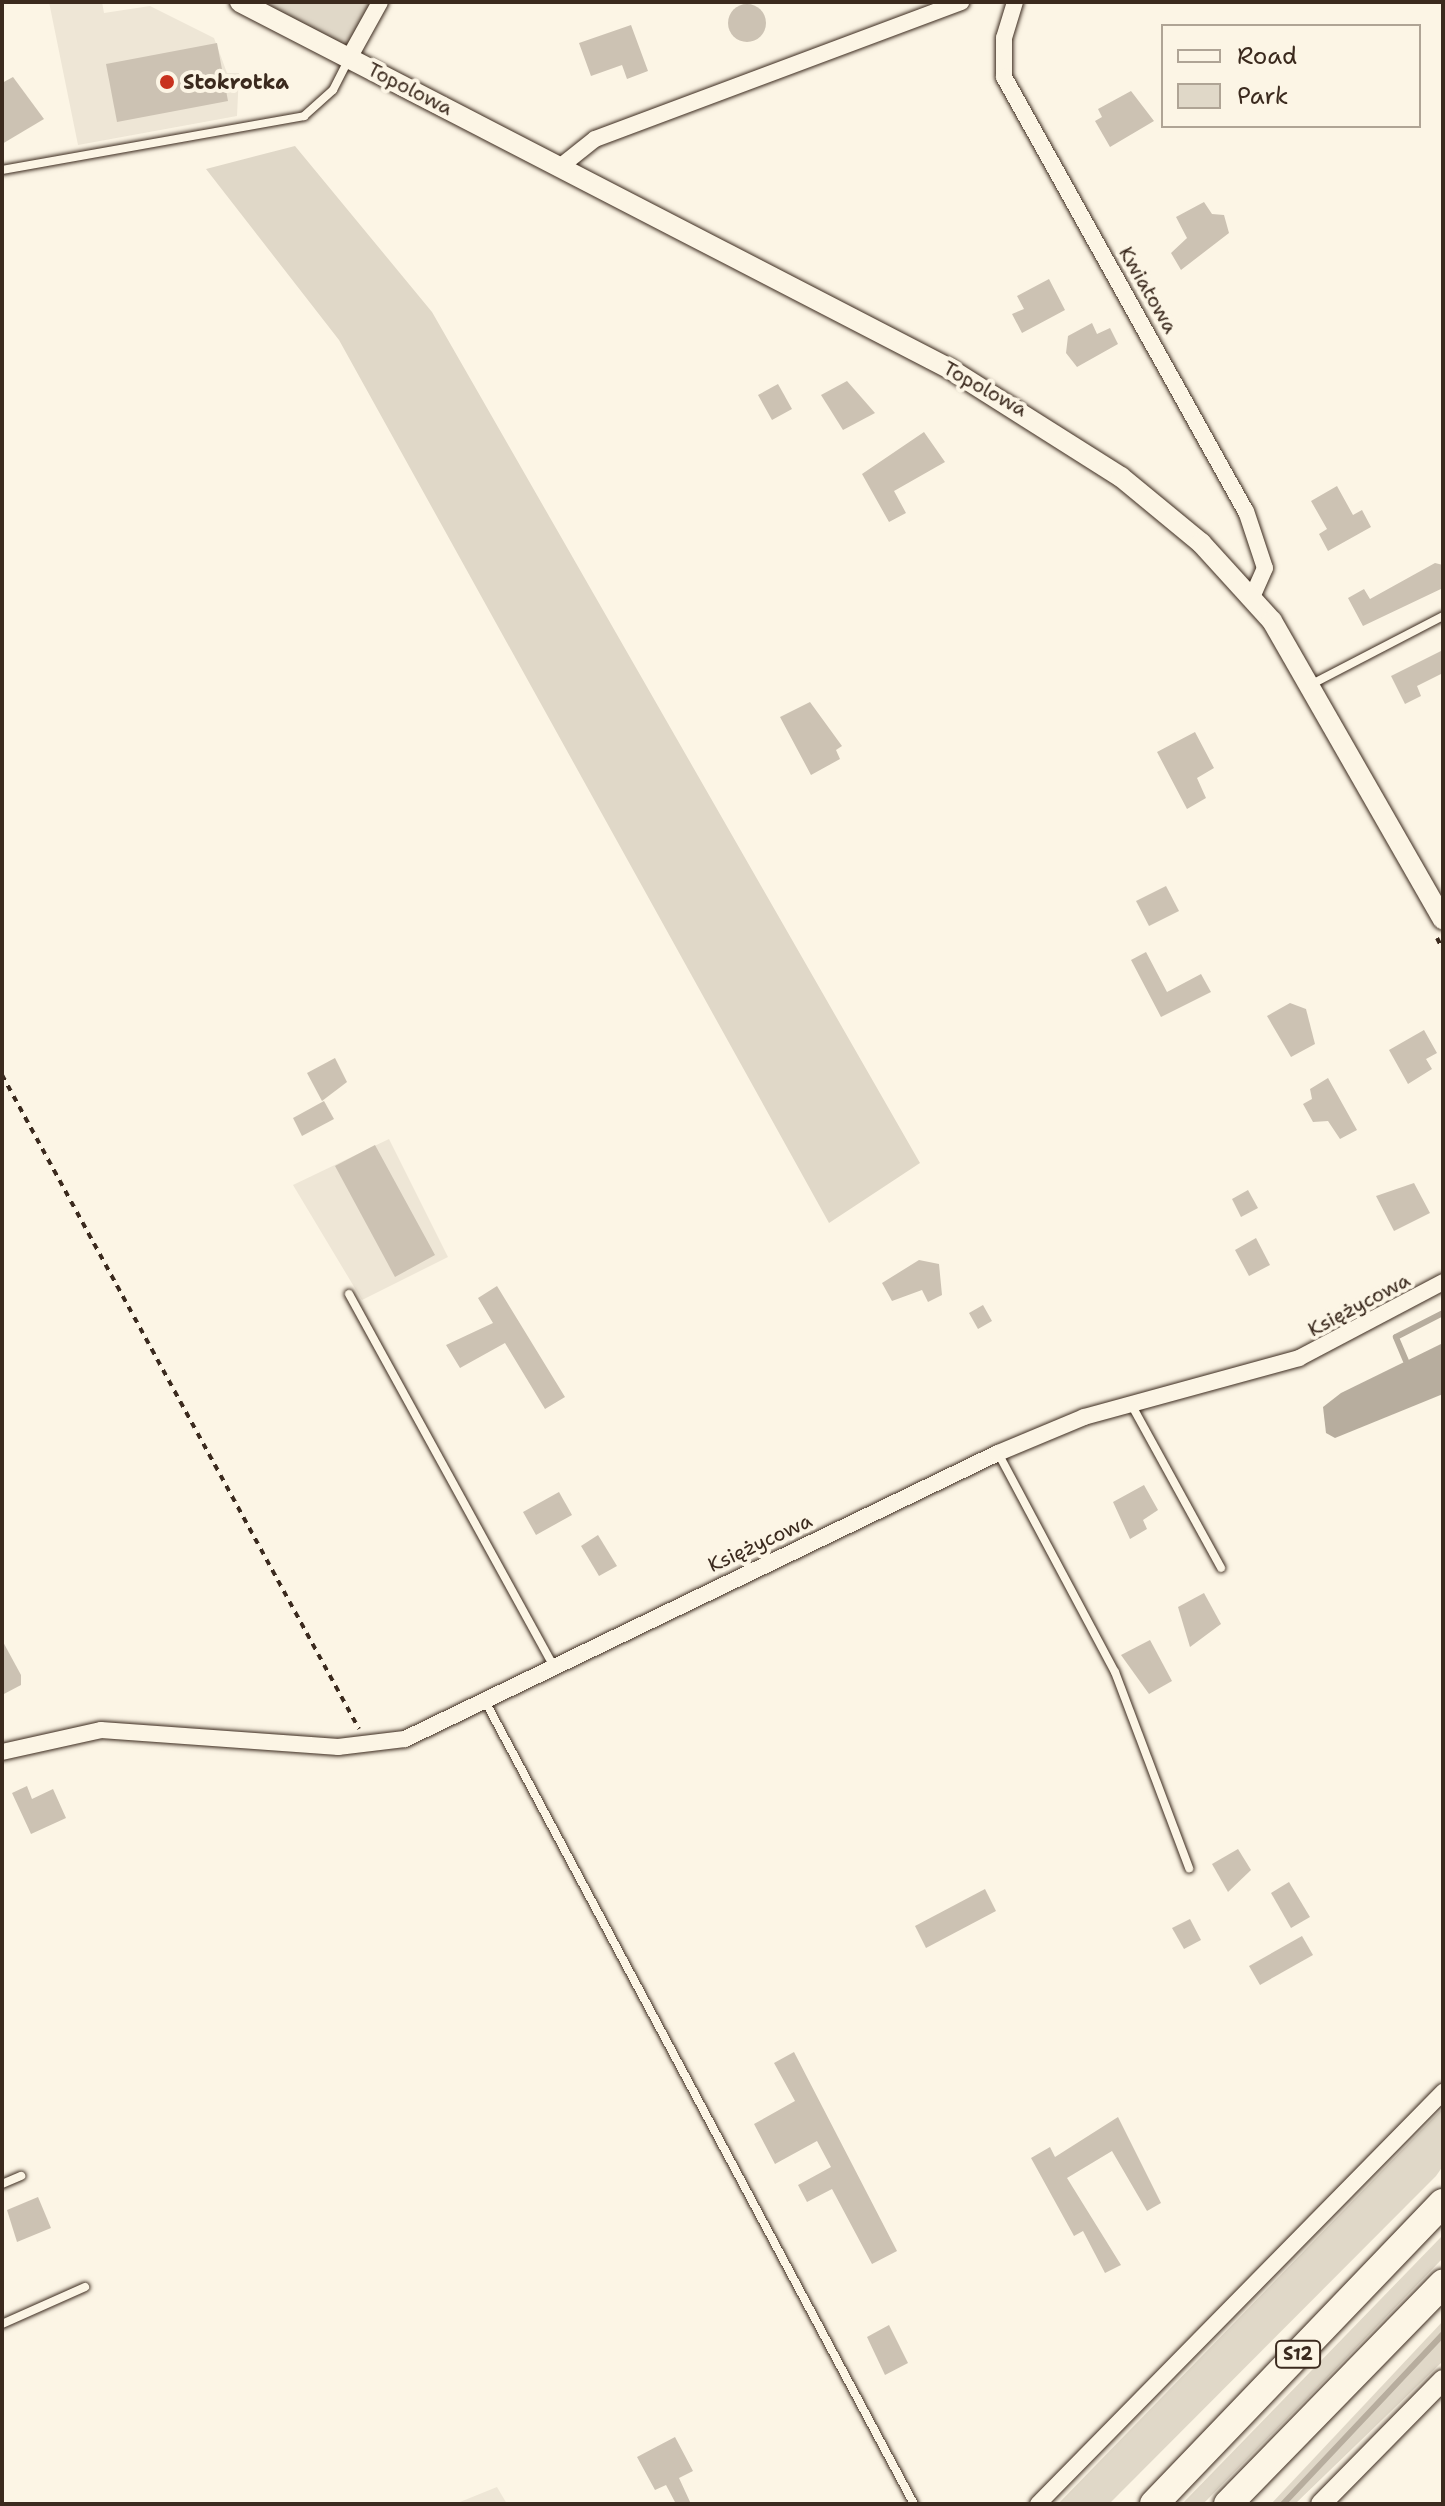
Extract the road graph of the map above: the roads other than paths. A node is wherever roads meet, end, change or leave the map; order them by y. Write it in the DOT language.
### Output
graph roads {
  1 [pos="240,2"];
  2 [pos="380,2"];
  3 [pos="961,2"];
  4 [pos="1015,2"];
  5 [pos="349,58"];
  6 [pos="561,166"];
  7 [pos="2,170"];
  8 [pos="1252,597"];
  9 [pos="1443,616"];
  10 [pos="1312,684"];
  11 [pos="1436,921"];
  12 [pos="1443,1282"];
  13 [pos="349,1294"];
  14 [pos="1131,1404"];
  15 [pos="998,1453"];
  16 [pos="1221,1568"];
  17 [pos="553,1665"];
  18 [pos="485,1701"];
  19 [pos="2,1752"];
  20 [pos="1189,1868"];
  21 [pos="1443,2092"];
  22 [pos="21,2176"];
  23 [pos="2,2184"];
  24 [pos="1443,2203"];
  25 [pos="1443,2284"];
  26 [pos="85,2287"];
  27 [pos="2,2324"];
  28 [pos="1443,2380"];
  29 [pos="914,2504"];
  30 [pos="1038,2504"];
  31 [pos="1154,2504"];
  32 [pos="1228,2504"];
  33 [pos="1321,2504"];
  1 -- 5 [label="street, Topolowa"];
  2 -- 5 [label="street"];
  3 -- 6 [label="street"];
  4 -- 8 [label="street, Kwiatowa"];
  5 -- 6 [label="street, Topolowa"];
  5 -- 7 [label="lane"];
  6 -- 8 [label="street, Topolowa"];
  8 -- 10 [label="street, Topolowa"];
  9 -- 10 [label="lane"];
  10 -- 11 [label="street, Topolowa"];
  12 -- 14 [label="street, Księżycowa"];
  13 -- 17 [label="lane"];
  14 -- 15 [label="street, Księżycowa"];
  14 -- 16 [label="lane"];
  15 -- 17 [label="street, Księżycowa"];
  15 -- 20 [label="lane"];
  17 -- 18 [label="street, Księżycowa"];
  18 -- 19 [label="street, Księżycowa"];
  18 -- 29 [label="lane"];
  21 -- 30 [label="street"];
  22 -- 23 [label="lane"];
  24 -- 31 [label="highway, S12"];
  25 -- 32 [label="highway, S12"];
  26 -- 27 [label="lane"];
  28 -- 33 [label="street"];
}
